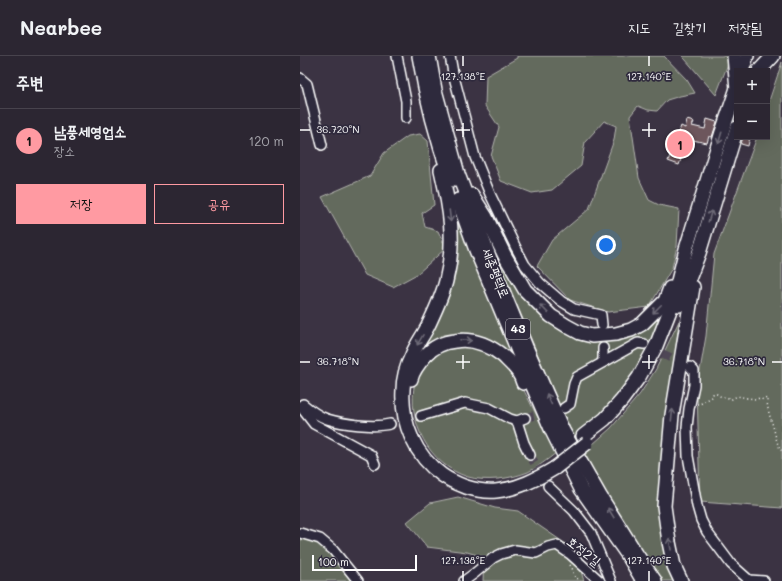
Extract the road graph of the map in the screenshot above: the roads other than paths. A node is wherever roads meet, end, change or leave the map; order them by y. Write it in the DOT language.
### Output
graph roads {
  1 [pos="397,56"];
  2 [pos="419,56"];
  3 [pos="429,56"];
  4 [pos="450,56"];
  5 [pos="734,56"];
  6 [pos="747,56"];
  7 [pos="759,56"];
  8 [pos="773,56"];
  9 [pos="735,68"];
  10 [pos="743,68"];
  11 [pos="755,68"];
  12 [pos="762,68"];
  13 [pos="300,78"];
  14 [pos="427,96"];
  15 [pos="734,97"];
  16 [pos="406,118"];
  17 [pos="734,138"];
  18 [pos="322,145"];
  19 [pos="458,174"];
  20 [pos="686,249"];
  21 [pos="699,253"];
  22 [pos="602,325"];
  23 [pos="644,344"];
  24 [pos="603,348"];
  25 [pos="603,362"];
  26 [pos="690,367"];
  27 [pos="300,402"];
  28 [pos="300,406"];
  29 [pos="564,408"];
  30 [pos="421,416"];
  31 [pos="390,424"];
  32 [pos="552,432"];
  33 [pos="585,440"];
  34 [pos="530,455"];
  35 [pos="375,464"];
  36 [pos="553,464"];
  37 [pos="548,486"];
  38 [pos="300,533"];
  39 [pos="358,581"];
  40 [pos="464,581"];
  41 [pos="600,581"];
  42 [pos="611,581"];
  43 [pos="643,581"];
  44 [pos="655,581"];
  45 [pos="681,581"];
  46 [pos="764,581"];
  1 -- 16 [label="street"];
  2 -- 14 [label="highway, 세종평택로 / 43"];
  3 -- 19 [label="highway, 세종평택로 / 43"];
  4 -- 22 [label="street"];
  5 -- 9 [label="highway"];
  6 -- 10 [label="highway"];
  7 -- 11 [label="highway"];
  8 -- 12 [label="highway"];
  13 -- 18 [label="street"];
  14 -- 32 [label="highway, 세종평택로 / 43"];
  14 -- 36 [label="highway, one-way"];
  15 -- 20 [label="highway, one-way"];
  21 -- 17 [label="highway, one-way"];
  20 -- 19 [label="highway, one-way"];
  44 -- 19 [label="highway, 세종평택로 / 43, one-way"];
  20 -- 33 [label="highway"];
  21 -- 33 [label="highway"];
  45 -- 21 [label="highway, one-way"];
  23 -- 25 [label="street"];
  24 -- 25 [label="street"];
  25 -- 29 [label="street"];
  26 -- 46 [label="street"];
  27 -- 31 [label="street"];
  28 -- 35 [label="street"];
  30 -- 34 [label="street"];
  36 -- 32 [label="highway, one-way"];
  32 -- 43 [label="highway, 세종평택로 / 43"];
  33 -- 36 [label="highway, bridge"];
  37 -- 42 [label="street"];
  38 -- 39 [label="street"];
  40 -- 41 [label="street, 호정2길"];
}
